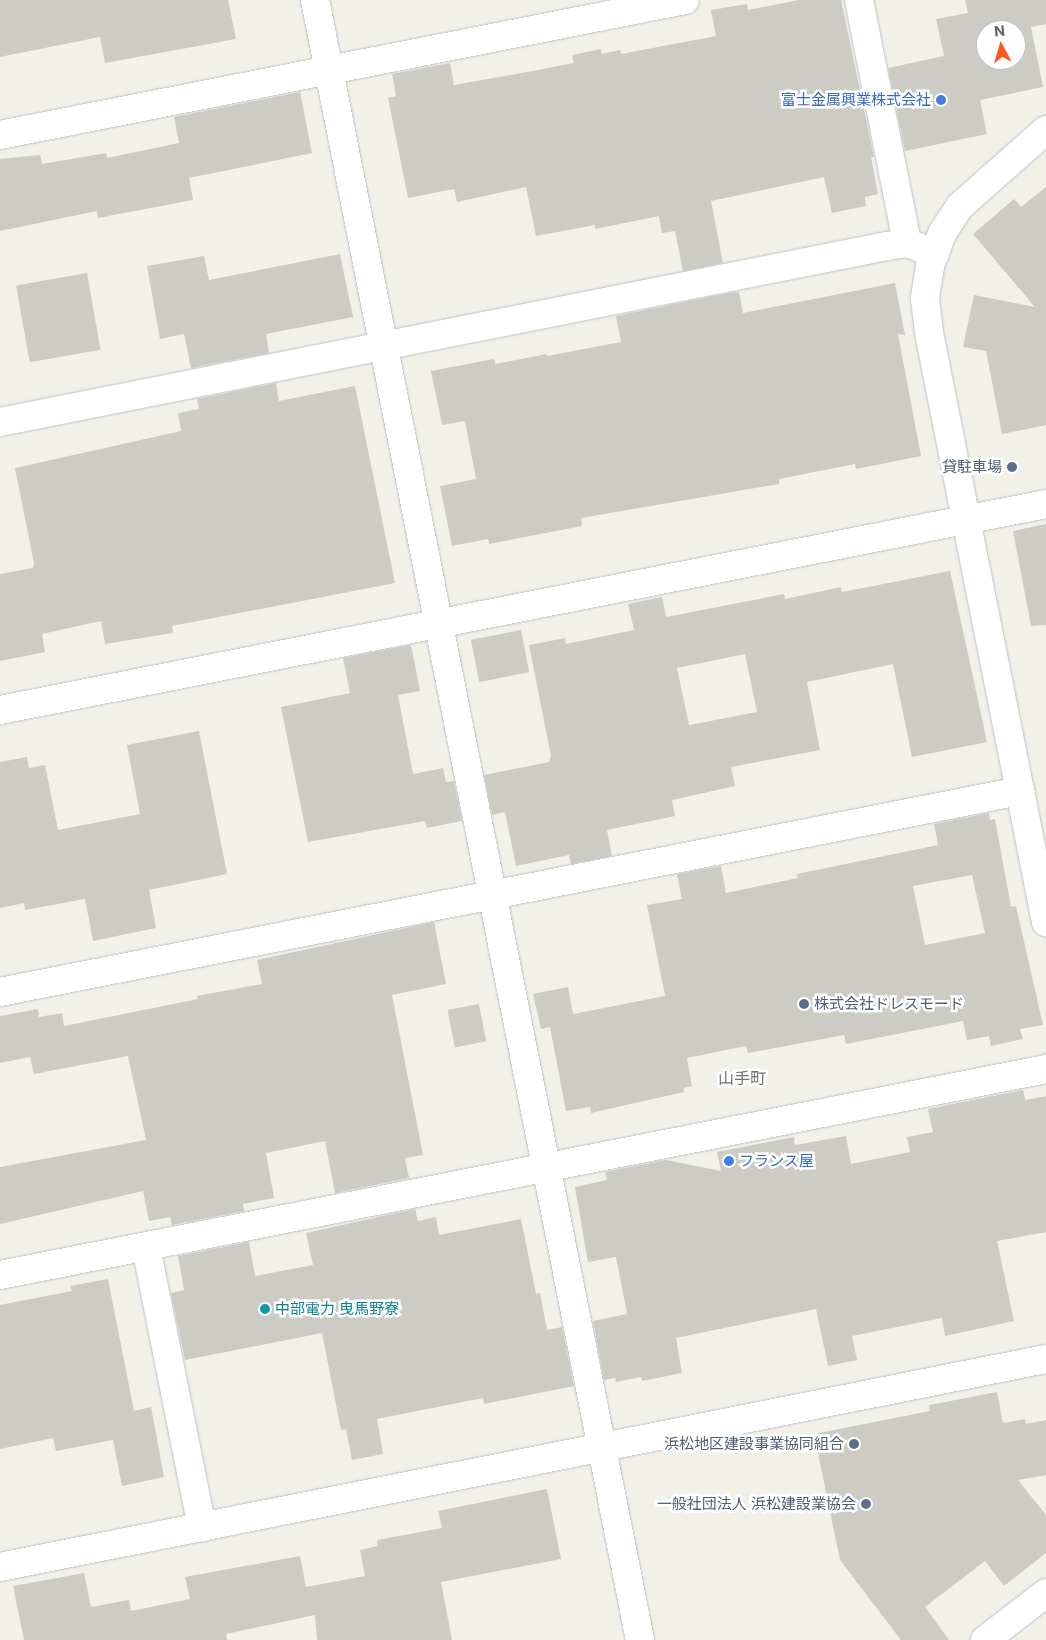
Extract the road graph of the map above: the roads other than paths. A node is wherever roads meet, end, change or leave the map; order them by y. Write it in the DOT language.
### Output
graph roads {
  1 [pos="315,0"];
  2 [pos="685,0"];
  3 [pos="859,0"];
  4 [pos="329,70"];
  5 [pos="1046,130"];
  6 [pos="0,135"];
  7 [pos="907,243"];
  8 [pos="935,253"];
  9 [pos="384,346"];
  10 [pos="0,422"];
  11 [pos="1046,504"];
  12 [pos="966,519"];
  13 [pos="439,624"];
  14 [pos="0,710"];
  15 [pos="1020,791"];
  16 [pos="493,895"];
  17 [pos="1046,922"];
  18 [pos="0,992"];
  19 [pos="1046,1069"];
  20 [pos="547,1168"];
  21 [pos="146,1246"];
  22 [pos="0,1276"];
  23 [pos="1046,1360"];
  24 [pos="602,1447"];
  25 [pos="202,1527"];
  26 [pos="0,1566"];
  27 [pos="1046,1593"];
  28 [pos="640,1640"];
  29 [pos="985,1640"];
  1 -- 4 [label="street"];
  2 -- 4 [label="street"];
  3 -- 7 [label="street"];
  4 -- 6 [label="street"];
  4 -- 9 [label="street"];
  5 -- 8 [label="street"];
  7 -- 8 [label="street"];
  7 -- 9 [label="street"];
  8 -- 12 [label="street"];
  9 -- 10 [label="street"];
  9 -- 13 [label="street"];
  11 -- 12 [label="street"];
  12 -- 13 [label="street"];
  12 -- 15 [label="street"];
  13 -- 14 [label="street"];
  13 -- 16 [label="street"];
  15 -- 16 [label="street"];
  15 -- 17 [label="street"];
  16 -- 18 [label="street"];
  16 -- 20 [label="street"];
  19 -- 20 [label="street"];
  20 -- 21 [label="street"];
  20 -- 24 [label="street"];
  21 -- 22 [label="street"];
  21 -- 25 [label="street"];
  23 -- 24 [label="street"];
  24 -- 25 [label="street"];
  24 -- 28 [label="street"];
  25 -- 26 [label="street"];
  27 -- 29 [label="street"];
}
